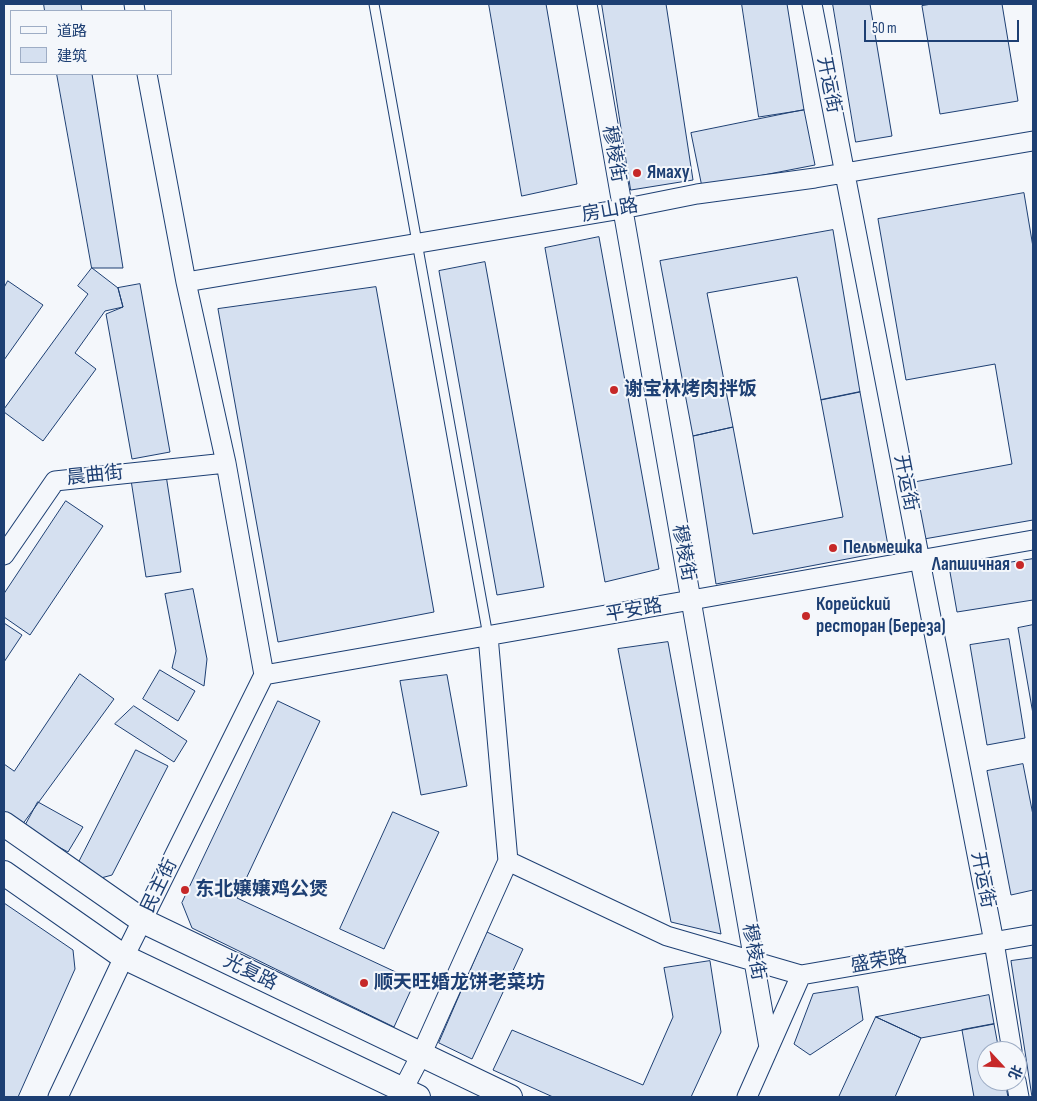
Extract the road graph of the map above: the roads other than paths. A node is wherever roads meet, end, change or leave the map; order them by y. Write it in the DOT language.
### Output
graph roads {
  1 [pos="374,4"];
  2 [pos="587,4"];
  3 [pos="812,4"];
  4 [pos="147,75"];
  5 [pos="1033,142"];
  6 [pos="845,173"];
  7 [pos="622,209"];
  8 [pos="417,244"];
  9 [pos="186,282"];
  10 [pos="226,463"];
  11 [pos="1033,540"];
  12 [pos="4,555"];
  13 [pos="920,560"];
  14 [pos="691,600"];
  15 [pos="488,636"];
  16 [pos="264,675"];
  17 [pos="4,824"];
  18 [pos="508,860"];
  19 [pos="4,872"];
  20 [pos="142,921"];
  21 [pos="1033,934"];
  22 [pos="994,942"];
  23 [pos="124,957"];
  24 [pos="754,963"];
  25 [pos="801,975"];
  26 [pos="1010,1041"];
  27 [pos="770,1047"];
  28 [pos="421,1055"];
  29 [pos="407,1095"];
  30 [pos="58,1097"];
  31 [pos="510,1097"];
  32 [pos="747,1097"];
  1 -- 8 [label="lane"];
  2 -- 7 [label="street, 穆棱街"];
  3 -- 6 [label="street, 开运街"];
  4 -- 9 [label="street"];
  5 -- 6 [label="street, 房山路"];
  6 -- 7 [label="street, 房山路"];
  6 -- 13 [label="street, 开运街"];
  7 -- 8 [label="street, 房山路"];
  7 -- 14 [label="street, 穆棱街"];
  8 -- 9 [label="street, 房山路"];
  8 -- 15 [label="lane"];
  9 -- 10 [label="street"];
  10 -- 12 [label="street, 晨曲街"];
  10 -- 16 [label="street"];
  11 -- 13 [label="street, 平安路"];
  13 -- 14 [label="street, 平安路"];
  13 -- 22 [label="street, 开运街"];
  14 -- 15 [label="street, 平安路"];
  14 -- 24 [label="street, 穆棱街"];
  15 -- 16 [label="street, 平安路"];
  15 -- 18 [label="street"];
  16 -- 20 [label="street, 民主街"];
  17 -- 20 [label="street, 光复路"];
  18 -- 24 [label="street"];
  18 -- 28 [label="street"];
  19 -- 23 [label="street, 光复路"];
  20 -- 23 [label="street, 民主街"];
  20 -- 28 [label="street, 光复路"];
  21 -- 22 [label="street, 盛荣路"];
  22 -- 25 [label="street, 盛荣路"];
  22 -- 26 [label="street, 开运街"];
  23 -- 29 [label="street, 光复路"];
  23 -- 30 [label="street, 民主街"];
  24 -- 25 [label="street"];
  24 -- 27 [label="street, 穆棱街"];
  25 -- 27 [label="street"];
  27 -- 32 [label="street"];
  28 -- 29 [label="street"];
  28 -- 31 [label="street, 光复路"];
}
